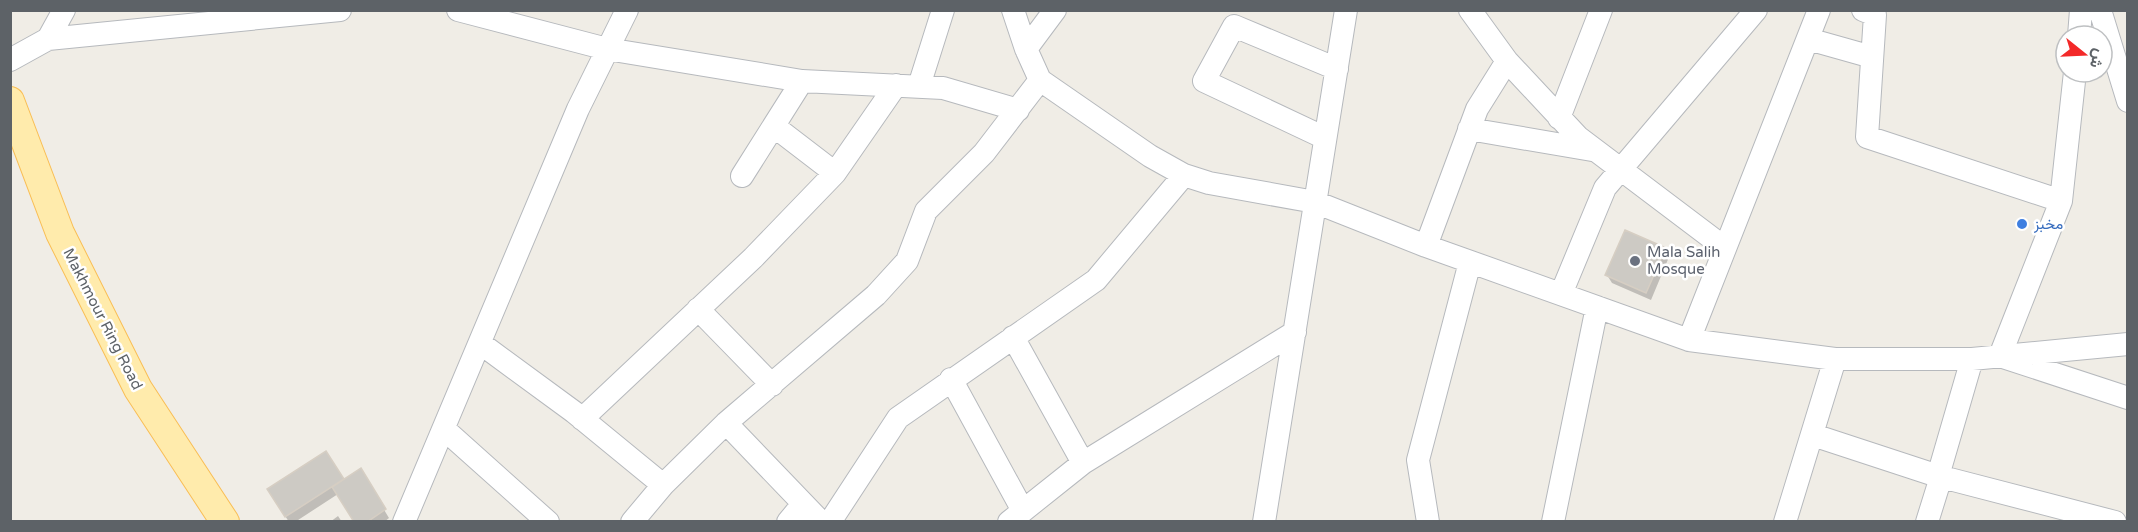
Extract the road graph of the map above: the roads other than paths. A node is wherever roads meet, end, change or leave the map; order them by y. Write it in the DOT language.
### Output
graph roads {
  1 [pos="64,10"];
  2 [pos="340,10"];
  3 [pos="458,10"];
  4 [pos="627,10"];
  5 [pos="943,10"];
  6 [pos="1013,10"];
  7 [pos="1055,10"];
  8 [pos="1346,10"];
  9 [pos="1470,10"];
  10 [pos="1601,10"];
  11 [pos="1756,10"];
  12 [pos="1819,10"];
  13 [pos="1863,10"];
  14 [pos="2100,11"];
  15 [pos="286,13"];
  16 [pos="2118,36"];
  17 [pos="48,39"];
  18 [pos="1808,39"];
  19 [pos="607,49"];
  20 [pos="1026,49"];
  21 [pos="1872,57"];
  22 [pos="10,60"];
  23 [pos="1507,61"];
  24 [pos="1337,69"];
  25 [pos="1040,80"];
  26 [pos="802,81"];
  27 [pos="2074,84"];
  28 [pos="896,85"];
  29 [pos="919,86"];
  30 [pos="10,101"];
  31 [pos="2127,101"];
  32 [pos="1018,110"];
  33 [pos="1559,117"];
  34 [pos="775,127"];
  35 [pos="1469,129"];
  36 [pos="1325,138"];
  37 [pos="1594,150"];
  38 [pos="1620,170"];
  39 [pos="835,173"];
  40 [pos="1184,175"];
  41 [pos="742,176"];
  42 [pos="2061,201"];
  43 [pos="1315,202"];
  44 [pos="1426,246"];
  45 [pos="1725,248"];
  46 [pos="1470,262"];
  47 [pos="1561,294"];
  48 [pos="1597,307"];
  49 [pos="698,309"];
  50 [pos="1295,332"];
  51 [pos="1013,337"];
  52 [pos="1689,340"];
  53 [pos="480,343"];
  54 [pos="2127,344"];
  55 [pos="2000,356"];
  56 [pos="1835,359"];
  57 [pos="1972,359"];
  58 [pos="951,379"];
  59 [pos="772,385"];
  60 [pos="2127,398"];
  61 [pos="582,419"];
  62 [pos="726,423"];
  63 [pos="444,429"];
  64 [pos="1813,435"];
  65 [pos="1083,463"];
  66 [pos="1939,476"];
  67 [pos="663,485"];
  68 [pos="795,513"];
  69 [pos="1016,515"];
  70 [pos="2056,515"];
  71 [pos="225,522"];
  72 [pos="404,522"];
  73 [pos="548,522"];
  74 [pos="632,522"];
  75 [pos="821,522"];
  76 [pos="830,522"];
  77 [pos="1264,522"];
  78 [pos="1428,522"];
  79 [pos="1553,522"];
  80 [pos="1785,522"];
  81 [pos="1927,522"];
  82 [pos="2115,522"];
  1 -- 17 [label="street"];
  2 -- 15 [label="street"];
  3 -- 19 [label="street"];
  4 -- 19 [label="street"];
  5 -- 29 [label="street"];
  6 -- 20 [label="street"];
  7 -- 20 [label="street"];
  8 -- 24 [label="street"];
  9 -- 23 [label="street"];
  10 -- 33 [label="street"];
  11 -- 38 [label="street"];
  12 -- 18 [label="street"];
  13 -- 21 [label="street"];
  14 -- 16 [label="street"];
  15 -- 17 [label="street"];
  16 -- 31 [label="street"];
  17 -- 22 [label="street"];
  18 -- 21 [label="street"];
  18 -- 45 [label="street"];
  19 -- 26 [label="street"];
  19 -- 53 [label="street"];
  20 -- 25 [label="street"];
  21 -- 42 [label="street"];
  23 -- 33 [label="street"];
  23 -- 35 [label="street"];
  24 -- 36 [label="street"];
  24 -- 36 [label="street"];
  25 -- 32 [label="street"];
  25 -- 40 [label="street"];
  26 -- 28 [label="street"];
  26 -- 34 [label="street"];
  27 -- 42 [label="street"];
  28 -- 29 [label="street"];
  28 -- 39 [label="street"];
  29 -- 32 [label="street"];
  30 -- 71 [label="main road, Makhmour Ring Road"];
  32 -- 59 [label="street"];
  33 -- 37 [label="street"];
  34 -- 39 [label="street"];
  34 -- 41 [label="street"];
  35 -- 37 [label="street"];
  35 -- 44 [label="street"];
  36 -- 43 [label="street"];
  37 -- 38 [label="street"];
  38 -- 45 [label="street"];
  38 -- 47 [label="street"];
  39 -- 49 [label="street"];
  40 -- 43 [label="street"];
  40 -- 51 [label="street"];
  42 -- 55 [label="street"];
  43 -- 44 [label="street"];
  43 -- 50 [label="street"];
  44 -- 46 [label="street"];
  45 -- 52 [label="street"];
  46 -- 47 [label="street"];
  46 -- 78 [label="street"];
  47 -- 48 [label="street"];
  48 -- 52 [label="street"];
  48 -- 79 [label="street"];
  49 -- 59 [label="street"];
  49 -- 61 [label="street"];
  50 -- 65 [label="street"];
  50 -- 77 [label="street"];
  51 -- 58 [label="street"];
  51 -- 65 [label="street"];
  52 -- 56 [label="street"];
  53 -- 61 [label="street"];
  53 -- 63 [label="street"];
  54 -- 55 [label="street"];
  55 -- 57 [label="street"];
  55 -- 60 [label="street"];
  56 -- 57 [label="street"];
  56 -- 64 [label="street"];
  57 -- 66 [label="street"];
  58 -- 69 [label="street"];
  58 -- 76 [label="street"];
  59 -- 62 [label="street"];
  61 -- 67 [label="street"];
  62 -- 67 [label="street"];
  62 -- 68 [label="street"];
  63 -- 72 [label="street"];
  63 -- 73 [label="street"];
  64 -- 66 [label="street"];
  64 -- 80 [label="street"];
  65 -- 69 [label="street"];
  66 -- 70 [label="street"];
  66 -- 81 [label="street"];
  67 -- 74 [label="street"];
  68 -- 75 [label="street"];
  70 -- 82 [label="street"];
}
